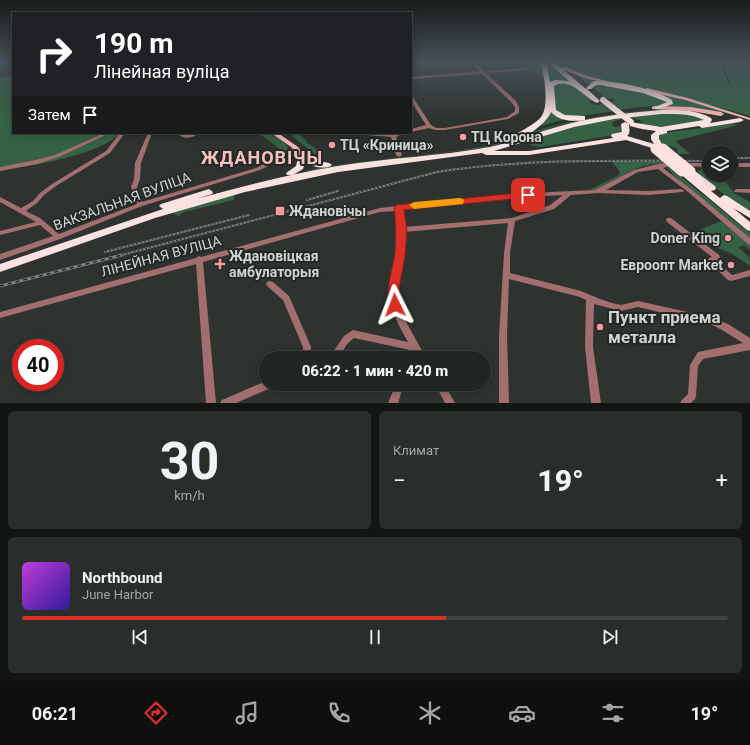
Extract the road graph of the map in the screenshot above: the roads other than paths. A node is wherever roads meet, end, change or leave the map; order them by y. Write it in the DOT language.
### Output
graph roads {
  1 [pos="491,80"];
  2 [pos="546,80"];
  3 [pos="571,80"];
  4 [pos="579,80"];
  5 [pos="599,80"];
  6 [pos="580,88"];
  7 [pos="589,88"];
  8 [pos="412,100"];
  9 [pos="600,101"];
  10 [pos="654,108"];
  11 [pos="682,111"];
  12 [pos="582,118"];
  13 [pos="750,119"];
  14 [pos="740,120"];
  15 [pos="628,123"];
  16 [pos="429,126"];
  17 [pos="412,131"];
  18 [pos="106,134"];
  19 [pos="122,134"];
  20 [pos="150,134"];
  21 [pos="182,134"];
  22 [pos="275,134"];
  23 [pos="368,134"];
  24 [pos="399,134"];
  25 [pos="194,135"];
  26 [pos="521,135"];
  27 [pos="393,136"];
  28 [pos="532,136"];
  29 [pos="657,147"];
  30 [pos="296,148"];
  31 [pos="455,154"];
  32 [pos="399,155"];
  33 [pos="302,157"];
  34 [pos="328,165"];
  35 [pos="702,165"];
  36 [pos="738,165"];
  37 [pos="750,165"];
  38 [pos="658,166"];
  39 [pos="0,169"];
  40 [pos="290,173"];
  41 [pos="681,191"];
  42 [pos="737,191"];
  43 [pos="750,191"];
  44 [pos="596,192"];
  45 [pos="570,193"];
  46 [pos="553,194"];
  47 [pos="724,198"];
  48 [pos="0,199"];
  49 [pos="559,202"];
  50 [pos="140,206"];
  51 [pos="399,207"];
  52 [pos="21,211"];
  53 [pos="750,215"];
  54 [pos="750,219"];
  55 [pos="512,220"];
  56 [pos="669,220"];
  57 [pos="41,223"];
  58 [pos="750,228"];
  59 [pos="402,230"];
  60 [pos="0,233"];
  61 [pos="58,237"];
  62 [pos="750,242"];
  63 [pos="0,257"];
  64 [pos="199,259"];
  65 [pos="0,262"];
  66 [pos="0,268"];
  67 [pos="750,273"];
  68 [pos="506,275"];
  69 [pos="270,284"];
  70 [pos="590,298"];
  71 [pos="0,315"];
  72 [pos="750,344"];
  73 [pos="415,347"];
  74 [pos="307,351"];
  75 [pos="340,351"];
  76 [pos="414,351"];
  77 [pos="418,351"];
  78 [pos="259,389"];
  79 [pos="397,391"];
  80 [pos="443,391"];
  81 [pos="211,403"];
  82 [pos="225,403"];
  83 [pos="393,403"];
  84 [pos="450,403"];
  85 [pos="504,403"];
  86 [pos="596,403"];
  87 [pos="685,403"];
  1 -- 16 [label="street"];
  2 -- 26 [label="highway"];
  3 -- 6 [label="highway"];
  4 -- 7 [label="highway"];
  5 -- 13 [label="main road"];
  6 -- 9 [label="highway"];
  6 -- 12 [label="highway"];
  7 -- 9 [label="highway"];
  7 -- 10 [label="highway"];
  8 -- 16 [label="street"];
  9 -- 15 [label="highway"];
  10 -- 12 [label="highway"];
  10 -- 13 [label="main road"];
  11 -- 14 [label="main road"];
  11 -- 15 [label="highway"];
  11 -- 28 [label="highway"];
  12 -- 26 [label="highway"];
  13 -- 14 [label="main road"];
  14 -- 29 [label="highway"];
  15 -- 28 [label="highway"];
  15 -- 29 [label="highway"];
  16 -- 17 [label="street"];
  18 -- 39 [label="street"];
  19 -- 52 [label="street"];
  20 -- 50 [label="street"];
  21 -- 25 [label="street"];
  22 -- 30 [label="main road"];
  23 -- 27 [label="street"];
  24 -- 27 [label="street"];
  26 -- 32 [label="highway"];
  27 -- 32 [label="street"];
  28 -- 31 [label="highway"];
  29 -- 31 [label="highway"];
  29 -- 47 [label="highway, bridge"];
  29 -- 58 [label="highway, bridge"];
  30 -- 33 [label="main road"];
  30 -- 50 [label="street, ВАКЗАЛЬНАЯ ВУЛІЦА"];
  31 -- 66 [label="highway"];
  32 -- 34 [label="highway"];
  33 -- 34 [label="highway"];
  33 -- 40 [label="highway"];
  34 -- 40 [label="highway"];
  35 -- 38 [label="street, ЛІНЕЙНАЯ ВУЛІЦА"];
  36 -- 37 [label="street"];
  38 -- 44 [label="street, ЛІНЕЙНАЯ ВУЛІЦА"];
  38 -- 62 [label="street"];
  40 -- 65 [label="highway"];
  41 -- 44 [label="street"];
  42 -- 43 [label="street"];
  44 -- 45 [label="street, ЛІНЕЙНАЯ ВУЛІЦА"];
  45 -- 46 [label="street, ЛІНЕЙНАЯ ВУЛІЦА"];
  45 -- 49 [label="street"];
  46 -- 49 [label="street"];
  46 -- 51 [label="street, ЛІНЕЙНАЯ ВУЛІЦА"];
  47 -- 53 [label="highway"];
  47 -- 54 [label="highway"];
  48 -- 52 [label="street"];
  49 -- 55 [label="street"];
  50 -- 61 [label="street, ВАКЗАЛЬНАЯ ВУЛІЦА"];
  51 -- 59 [label="street"];
  51 -- 64 [label="street, ЛІНЕЙНАЯ ВУЛІЦА"];
  52 -- 57 [label="street"];
  55 -- 59 [label="street"];
  55 -- 68 [label="street"];
  56 -- 67 [label="street"];
  57 -- 60 [label="street"];
  57 -- 61 [label="street"];
  59 -- 73 [label="street"];
  61 -- 63 [label="street, ВАКЗАЛЬНАЯ ВУЛІЦА"];
  64 -- 71 [label="street, ЛІНЕЙНАЯ ВУЛІЦА"];
  64 -- 81 [label="street"];
  68 -- 70 [label="street"];
  68 -- 85 [label="street"];
  69 -- 74 [label="street"];
  70 -- 72 [label="street"];
  70 -- 86 [label="street"];
  72 -- 87 [label="street"];
  73 -- 75 [label="street"];
  73 -- 76 [label="street"];
  73 -- 77 [label="street"];
  78 -- 82 [label="street"];
  79 -- 83 [label="street"];
  80 -- 84 [label="street"];
}
